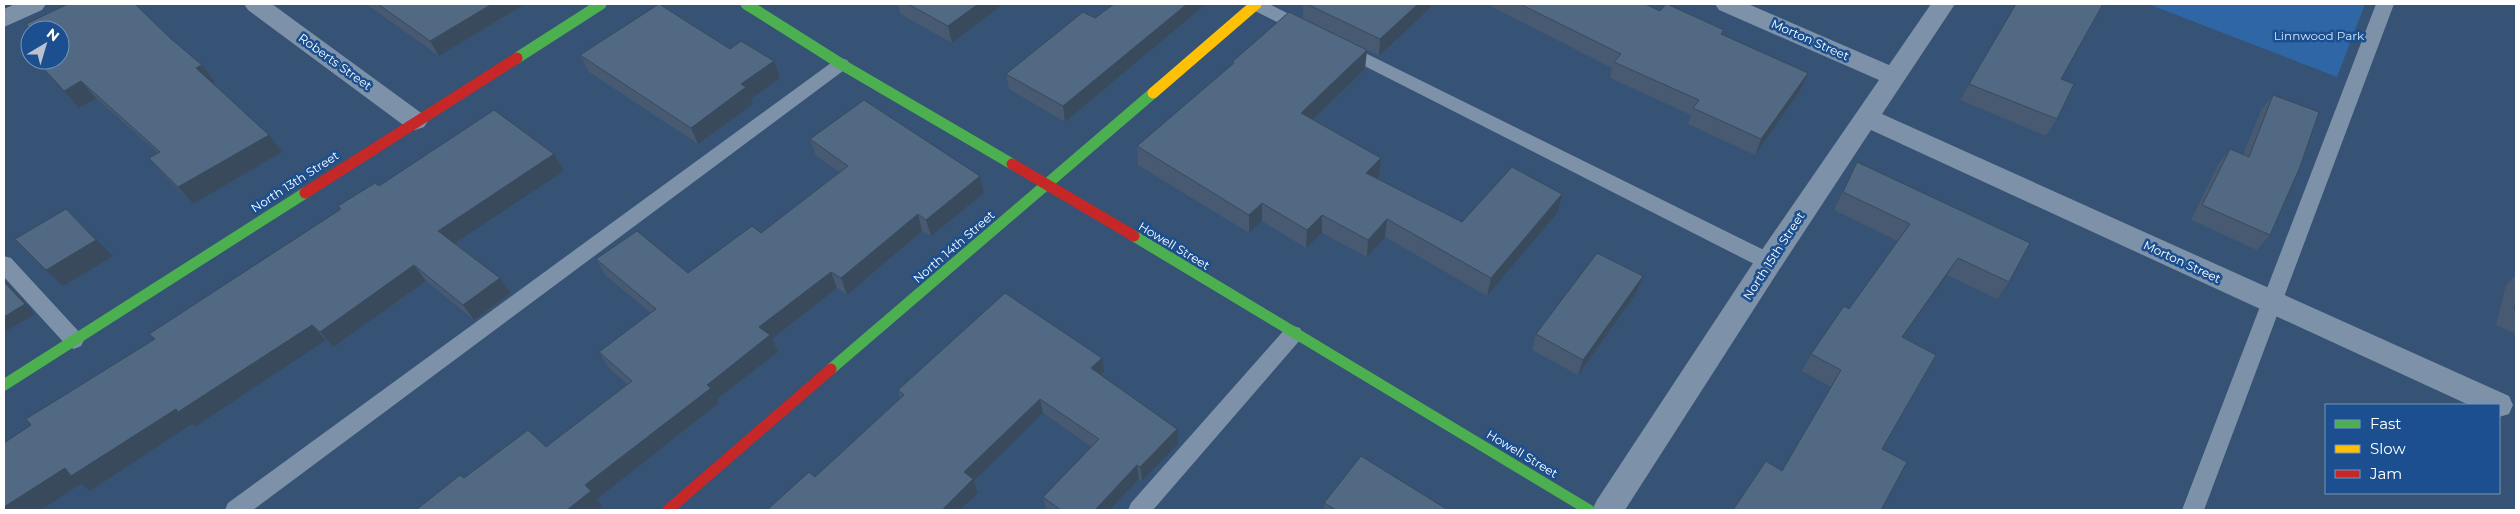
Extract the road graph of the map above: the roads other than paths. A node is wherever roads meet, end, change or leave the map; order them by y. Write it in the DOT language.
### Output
graph roads {
  1 [pos="34,4"];
  2 [pos="256,4"];
  3 [pos="601,4"];
  4 [pos="746,4"];
  5 [pos="1255,4"];
  6 [pos="1727,4"];
  7 [pos="1943,4"];
  8 [pos="2385,4"];
  9 [pos="4,19"];
  10 [pos="841,64"];
  11 [pos="1893,76"];
  12 [pos="1866,117"];
  13 [pos="415,121"];
  14 [pos="1048,185"];
  15 [pos="1770,262"];
  16 [pos="4,264"];
  17 [pos="2272,304"];
  18 [pos="1293,334"];
  19 [pos="74,340"];
  20 [pos="4,385"];
  21 [pos="2496,404"];
  22 [pos="2500,406"];
  23 [pos="2516,414"];
  24 [pos="236,510"];
  25 [pos="668,510"];
  26 [pos="1139,510"];
  27 [pos="1589,510"];
  28 [pos="1608,510"];
  29 [pos="2193,510"];
  1 -- 9 [label="street"];
  2 -- 13 [label="street, Roberts Street"];
  3 -- 13 [label="street, North 13th Street"];
  4 -- 10 [label="street, Howell Street"];
  5 -- 14 [label="street, North 14th Street"];
  5 -- 15 [label="lane"];
  6 -- 11 [label="street, Morton Street"];
  7 -- 11 [label="street, North 15th Street"];
  8 -- 17 [label="lane"];
  10 -- 14 [label="street, Howell Street"];
  10 -- 24 [label="lane"];
  11 -- 12 [label="street, North 15th Street"];
  12 -- 15 [label="street, North 15th Street"];
  12 -- 17 [label="street, Morton Street"];
  13 -- 19 [label="street, North 13th Street"];
  14 -- 18 [label="street, Howell Street"];
  14 -- 25 [label="street, North 14th Street"];
  15 -- 28 [label="street, North 15th Street"];
  16 -- 19 [label="lane"];
  17 -- 21 [label="street, Morton Street"];
  17 -- 29 [label="lane"];
  18 -- 26 [label="lane"];
  18 -- 27 [label="street, Howell Street"];
  19 -- 20 [label="street, North 13th Street"];
  22 -- 23 [label="street, Morton Street"];
}
